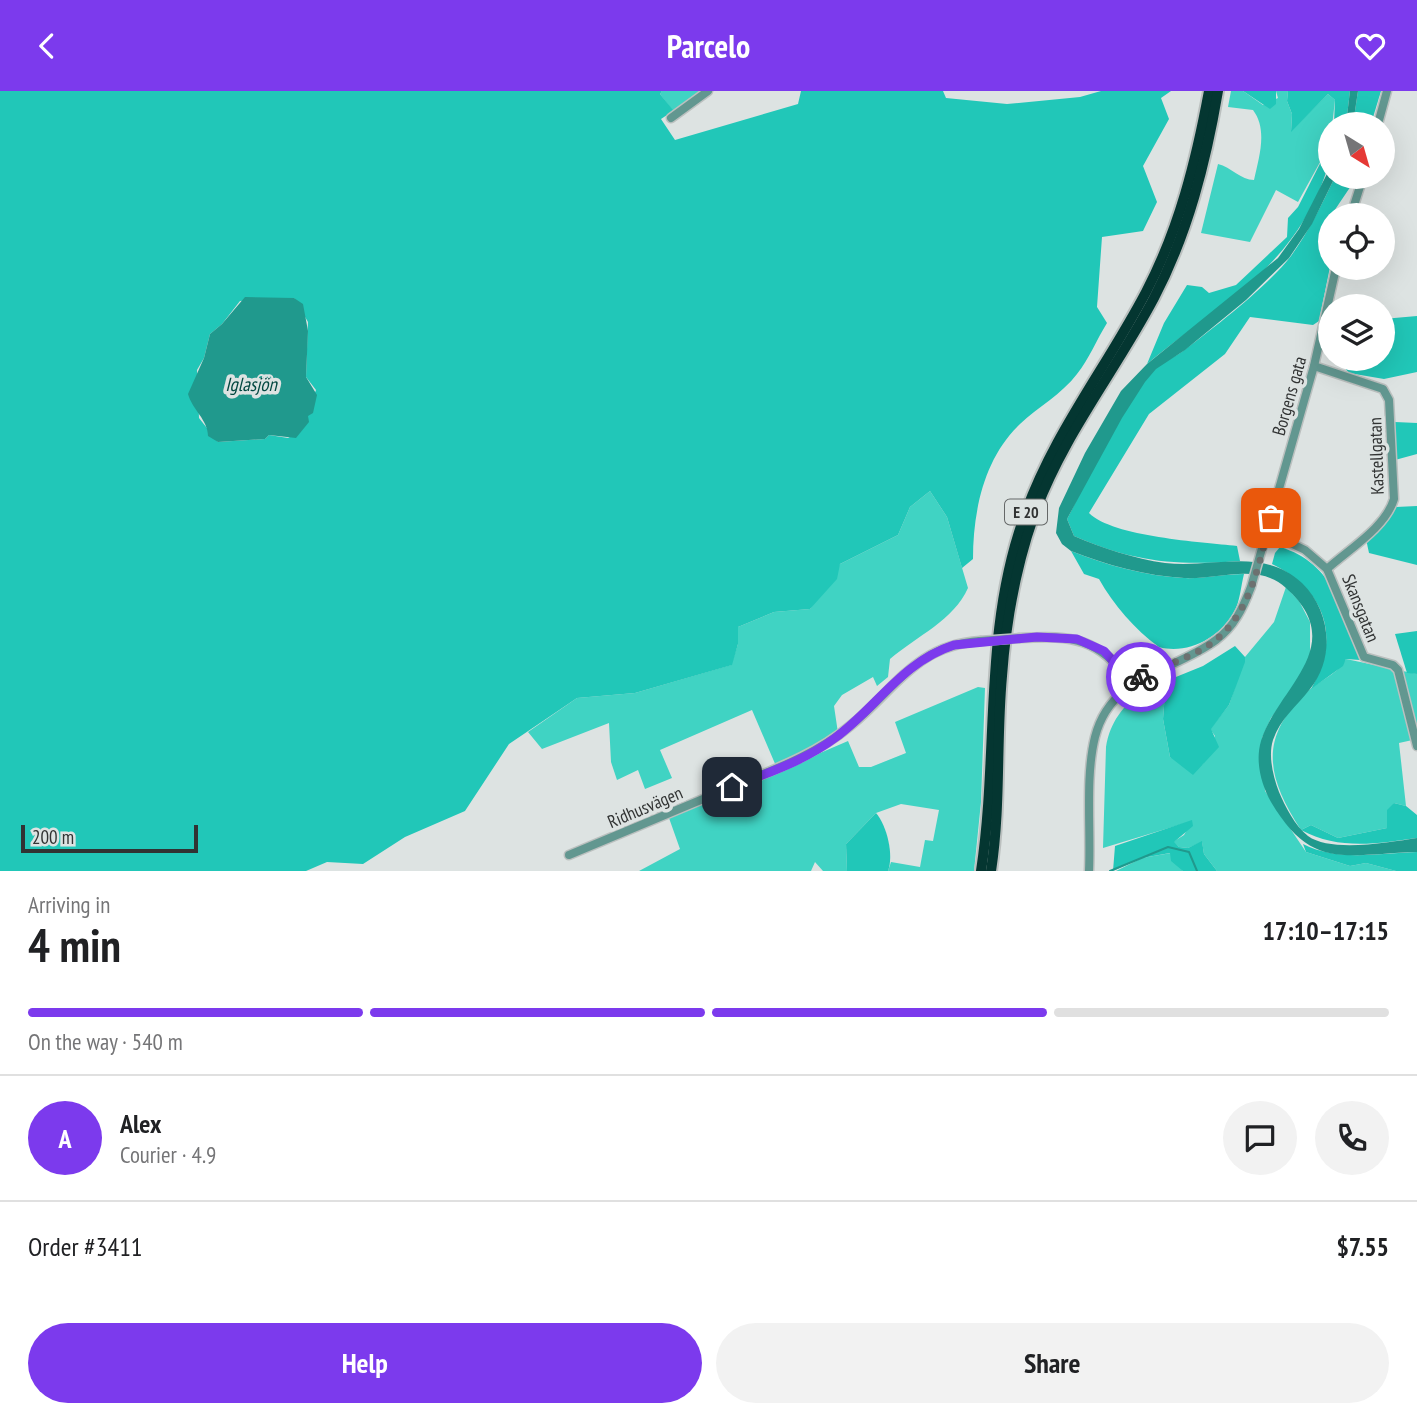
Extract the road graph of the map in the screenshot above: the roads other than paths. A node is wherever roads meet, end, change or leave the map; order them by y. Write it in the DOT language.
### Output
graph roads {
  1 [pos="708,91"];
  2 [pos="1209,91"];
  3 [pos="1218,91"];
  4 [pos="1387,91"];
  5 [pos="1381,112"];
  6 [pos="671,118"];
  7 [pos="1333,280"];
  8 [pos="1314,366"];
  9 [pos="1267,532"];
  10 [pos="1326,569"];
  11 [pos="1132,682"];
  12 [pos="1417,746"];
  13 [pos="569,855"];
  14 [pos="981,871"];
  15 [pos="991,871"];
  16 [pos="1089,871"];
  1 -- 6 [label="street"];
  2 -- 14 [label="highway, E 20"];
  3 -- 15 [label="highway, E 20"];
  4 -- 5 [label="street"];
  7 -- 8 [label="street, Borgens gata"];
  8 -- 9 [label="street, Borgens gata"];
  8 -- 10 [label="street, Kastellgatan"];
  9 -- 10 [label="street, Skansgatan"];
  9 -- 11 [label="street, Borgens gata"];
  10 -- 12 [label="street, Skansgatan"];
  11 -- 13 [label="street, Ridhusvägen, bridge"];
  11 -- 16 [label="street"];
}
